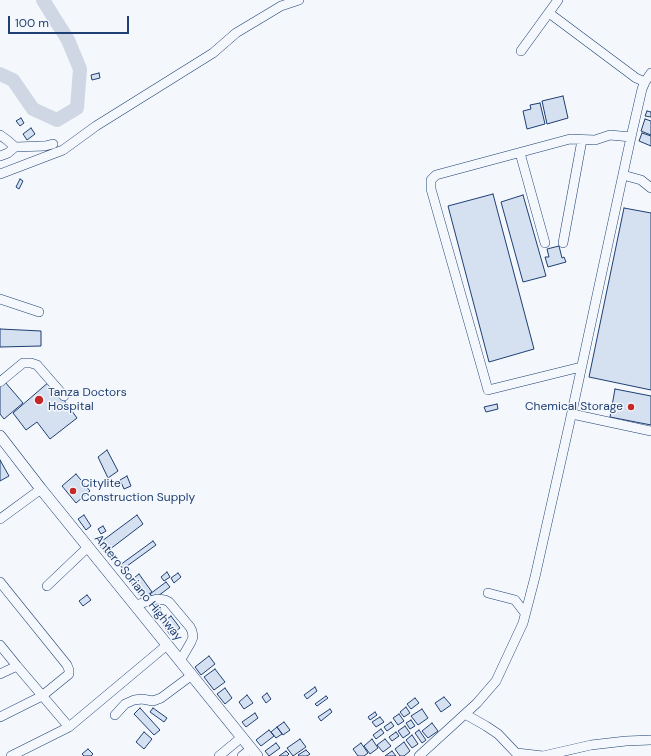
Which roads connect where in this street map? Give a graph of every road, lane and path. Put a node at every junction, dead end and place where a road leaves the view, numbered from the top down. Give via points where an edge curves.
1 (299, 0) edge
2 (558, 0) edge
3 (549, 13) junction
4 (521, 51) dead end
5 (651, 73) edge
6 (646, 88) edge
7 (0, 135) edge
8 (631, 137) junction
9 (582, 140) junction
10 (53, 144) dead end
11 (15, 147) junction
12 (520, 153) junction
13 (0, 156) edge
14 (0, 174) edge
15 (623, 175) junction
16 (651, 188) edge
17 (545, 243) dead end
18 (563, 243) dead end
19 (0, 299) edge
20 (39, 312) dead end
21 (581, 367) junction
22 (0, 382) edge
23 (64, 396) dead end
24 (572, 414) junction
25 (651, 430) edge
26 (0, 436) edge
27 (40, 489) junction
28 (0, 519) edge
29 (88, 547) junction
30 (0, 582) edge
31 (47, 586) dead end
32 (488, 592) dead end
33 (135, 605) junction
34 (526, 613) junction
35 (0, 645) edge
36 (167, 645) junction
37 (180, 661) junction
38 (17, 666) junction
39 (0, 674) edge
40 (192, 675) junction
41 (42, 696) junction
42 (465, 714) junction
43 (115, 715) dead end
44 (0, 717) edge
45 (69, 727) junction
46 (242, 737) junction
47 (651, 740) edge
48 (250, 754) edge
49 (518, 755) edge
50 (10, 756) edge
51 (219, 756) edge
52 (419, 756) edge

1 - 14 street via 281,6 236,33 213,53 96,126 63,150
2 - 3 street
3 - 4 street
3 - 6 street
5 - 6 street
6 - 8 street
7 - 11 street
8 - 9 street via 610,135 595,140
8 - 15 street
9 - 12 street via 570,139
9 - 18 street
10 - 11 street
11 - 13 street
12 - 17 street
12 - 21 street via 436,175 431,180 430,189 488,390
15 - 16 street via 641,180
15 - 21 street
19 - 20 street
21 - 24 street
22 - 23 street via 23,364 31,363 37,366
24 - 25 street
24 - 34 street
26 - 27 main road, Antero Soriano Highway
27 - 28 street
27 - 29 main road, Antero Soriano Highway
29 - 31 street
29 - 33 main road, Antero Soriano Highway
30 - 41 street via 69,670 69,674
32 - 34 street via 515,600
33 - 36 main road, Antero Soriano Highway
33 - 37 street via 161,599 169,602 178,612 190,627 193,637
34 - 42 street via 496,681
35 - 38 street
36 - 37 main road, Antero Soriano Highway
36 - 45 street
37 - 40 main road, Antero Soriano Highway
38 - 39 street
38 - 41 street
40 - 43 street via 161,698 153,701 134,700 125,704
40 - 46 main road, Antero Soriano Highway
41 - 44 street
41 - 45 street
42 - 49 street via 498,734
42 - 52 street
45 - 50 street
46 - 48 main road, Antero Soriano Highway
46 - 51 street
47 - 49 street via 591,746 543,756

